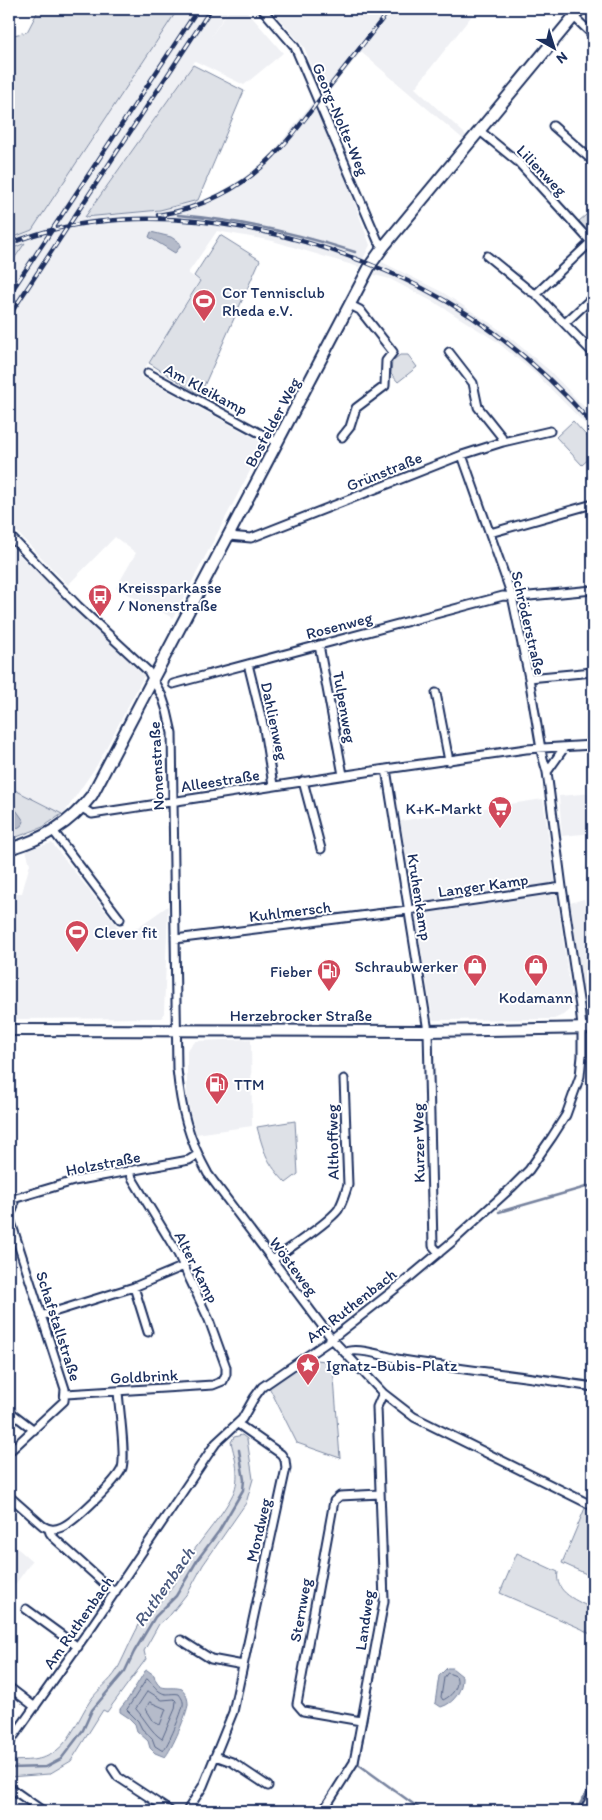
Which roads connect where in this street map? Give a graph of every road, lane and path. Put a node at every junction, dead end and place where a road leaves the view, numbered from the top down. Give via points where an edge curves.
1 (262, 9) edge
2 (576, 13) edge
3 (593, 35) edge
4 (553, 126) dead end
5 (480, 131) junction
6 (593, 161) edge
7 (592, 241) edge
8 (384, 246) junction
9 (487, 256) dead end
10 (536, 294) junction
11 (593, 297) edge
12 (350, 305) junction
13 (565, 323) junction
14 (593, 351) edge
15 (449, 352) dead end
16 (148, 373) dead end
17 (550, 431) dead end
18 (342, 437) dead end
19 (503, 442) junction
20 (278, 443) junction
21 (462, 455) junction
22 (593, 504) edge
23 (490, 533) junction
24 (9, 534) edge
25 (229, 536) junction
26 (593, 590) edge
27 (512, 596) junction
28 (320, 645) junction
29 (248, 664) junction
30 (593, 672) edge
31 (529, 678) junction
32 (153, 681) junction
33 (173, 684) dead end
34 (436, 693) dead end
35 (593, 745) edge
36 (564, 748) junction
37 (541, 749) junction
38 (449, 761) junction
39 (386, 769) junction
40 (547, 772) junction
41 (342, 775) junction
42 (303, 781) junction
43 (273, 785) junction
44 (172, 801) junction
45 (82, 808) junction
46 (54, 832) junction
47 (9, 849) edge
48 (321, 849) dead end
49 (562, 887) junction
50 (408, 910) junction
51 (120, 919) dead end
52 (174, 939) junction
53 (582, 1028) junction
54 (593, 1028) edge
55 (9, 1030) edge
56 (176, 1030) junction
57 (428, 1030) junction
58 (344, 1079) dead end
59 (197, 1155) junction
60 (130, 1170) junction
61 (11, 1196) edge
62 (9, 1215) edge
63 (439, 1253) junction
64 (273, 1260) junction
65 (184, 1266) junction
66 (134, 1287) junction
67 (41, 1316) junction
68 (148, 1332) dead end
69 (332, 1339) junction
70 (345, 1353) junction
71 (223, 1381) joint
72 (593, 1386) edge
73 (118, 1391) junction
74 (383, 1393) junction
75 (66, 1394) junction
76 (9, 1411) edge
77 (238, 1424) junction
78 (34, 1430) junction
79 (9, 1452) edge
80 (380, 1494) junction
81 (9, 1496) edge
82 (593, 1506) edge
83 (49, 1530) junction
84 (115, 1593) junction
85 (26, 1609) dead end
86 (182, 1640) dead end
87 (78, 1647) junction
88 (243, 1665) junction
89 (9, 1687) edge
90 (35, 1707) junction
91 (361, 1721) junction
92 (9, 1744) edge
93 (215, 1756) junction
94 (112, 1768) dead end
95 (268, 1786) dead end
96 (9, 1787) edge
97 (593, 1794) edge
98 (42, 1811) edge
99 (170, 1811) edge
100 (187, 1811) edge
101 (323, 1811) edge
102 (584, 1811) edge

1 - 8 street, Georg-Nolte-Weg via 295,47 378,241
2 - 3 street
2 - 5 street, Bosfelder Weg
4 - 6 street
5 - 7 street, Lilienweg via 518,162
5 - 8 street, Bosfelder Weg
7 - 10 street, Lilienweg
8 - 12 street, Bosfelder Weg
9 - 10 street
10 - 13 street
11 - 13 street
12 - 18 street via 360,310 393,352 386,361 385,386 356,408 350,427
12 - 20 street, Bosfelder Weg
13 - 14 street
15 - 19 street via 473,382 478,406
16 - 20 street, Am Kleikamp
17 - 19 street, Grünstraße
19 - 21 street, Grünstraße
20 - 25 street, Bosfelder Weg
21 - 23 street, Schröderstraße
21 - 25 street, Grünstraße via 251,538
22 - 23 street
23 - 27 street, Schröderstraße
24 - 32 street, Nonenstraße via 78,606 148,671
25 - 32 street, Bosfelder Weg
26 - 27 street, Rosenweg
27 - 28 street, Rosenweg
27 - 31 street, Schröderstraße
28 - 29 street, Rosenweg
28 - 41 street, Tulpenweg
29 - 33 street, Rosenweg
29 - 43 street, Dahlienweg
30 - 31 street
31 - 37 street, Schröderstraße
32 - 44 street, Nonenstraße via 162,696 172,733
32 - 45 street, Bosfelder Weg via 99,784
34 - 38 street
35 - 36 street, Alleestraße
36 - 37 street, Alleestraße
36 - 40 street
37 - 38 street, Alleestraße
37 - 40 street, Schröderstraße
38 - 39 street, Alleestraße
39 - 41 street, Alleestraße
39 - 50 street, Kruhenkamp
40 - 49 street, Schröderstraße
41 - 42 street, Alleestraße
42 - 43 street, Alleestraße
42 - 48 street
43 - 44 street, Alleestraße
44 - 45 street, Alleestraße via 92,814
44 - 52 street, Nonenstraße
45 - 46 street, Bosfelder Weg
46 - 47 street, Bosfelder Weg
46 - 51 street
49 - 50 street, Langer Kamp
49 - 53 street, Schröderstraße
50 - 52 street, Kuhlmersch
50 - 57 street, Kruhenkamp
52 - 56 street, Nonenstraße
53 - 54 street, Herzebrocker Straße
53 - 57 street, Herzebrocker Straße
53 - 63 street, Am Ruthenbach via 580,1076 566,1115 529,1170
55 - 56 street, Herzebrocker Straße
56 - 57 street, Herzebrocker Straße
56 - 59 street, Wösteweg via 180,1096
57 - 63 street, Kurzer Weg via 433,1246
58 - 64 street, Althoffweg via 348,1185 344,1198 329,1218
59 - 60 street, Holzstraße via 189,1160
59 - 64 street, Wösteweg
60 - 61 street, Holzstraße
60 - 65 street, Alter Kamp
61 - 62 street via 14,1205
62 - 67 street, Schafstallstraße
63 - 69 street, Am Ruthenbach
64 - 69 street, Wösteweg
65 - 66 street
65 - 71 street, Alter Kamp via 226,1367
66 - 67 street
66 - 68 street
67 - 75 street, Schafstallstraße
69 - 70 street, Wösteweg
69 - 77 street, Am Ruthenbach via 262,1387
70 - 72 street via 357,1350 398,1359
70 - 74 street, Wösteweg
71 - 73 street, Goldbrink via 213,1385
73 - 75 street, Goldbrink
73 - 83 street via 122,1468 116,1479 74,1519
74 - 80 street, Landweg via 377,1407
74 - 82 street, Wösteweg via 414,1417
75 - 78 street, Schafstallstraße via 64,1401
76 - 78 street
77 - 84 street, Am Ruthenbach via 212,1448
77 - 88 street, Mondweg via 281,1454 286,1468
78 - 79 street, Schafstallstraße
80 - 91 street, Landweg via 384,1601
80 - 91 street, Sternweg via 340,1496 334,1501 297,1704 303,1711
81 - 83 street
83 - 84 street
84 - 87 street, Am Ruthenbach
85 - 87 street
86 - 88 street via 211,1659
87 - 90 street, Am Ruthenbach
88 - 93 street, Mondweg via 233,1712
89 - 90 street
90 - 92 street, Am Ruthenbach
91 - 101 street, Landweg via 354,1762
93 - 95 street via 232,1762
93 - 100 street, Mondweg via 203,1786
94 - 99 street via 118,1777
96 - 98 street
97 - 102 street

